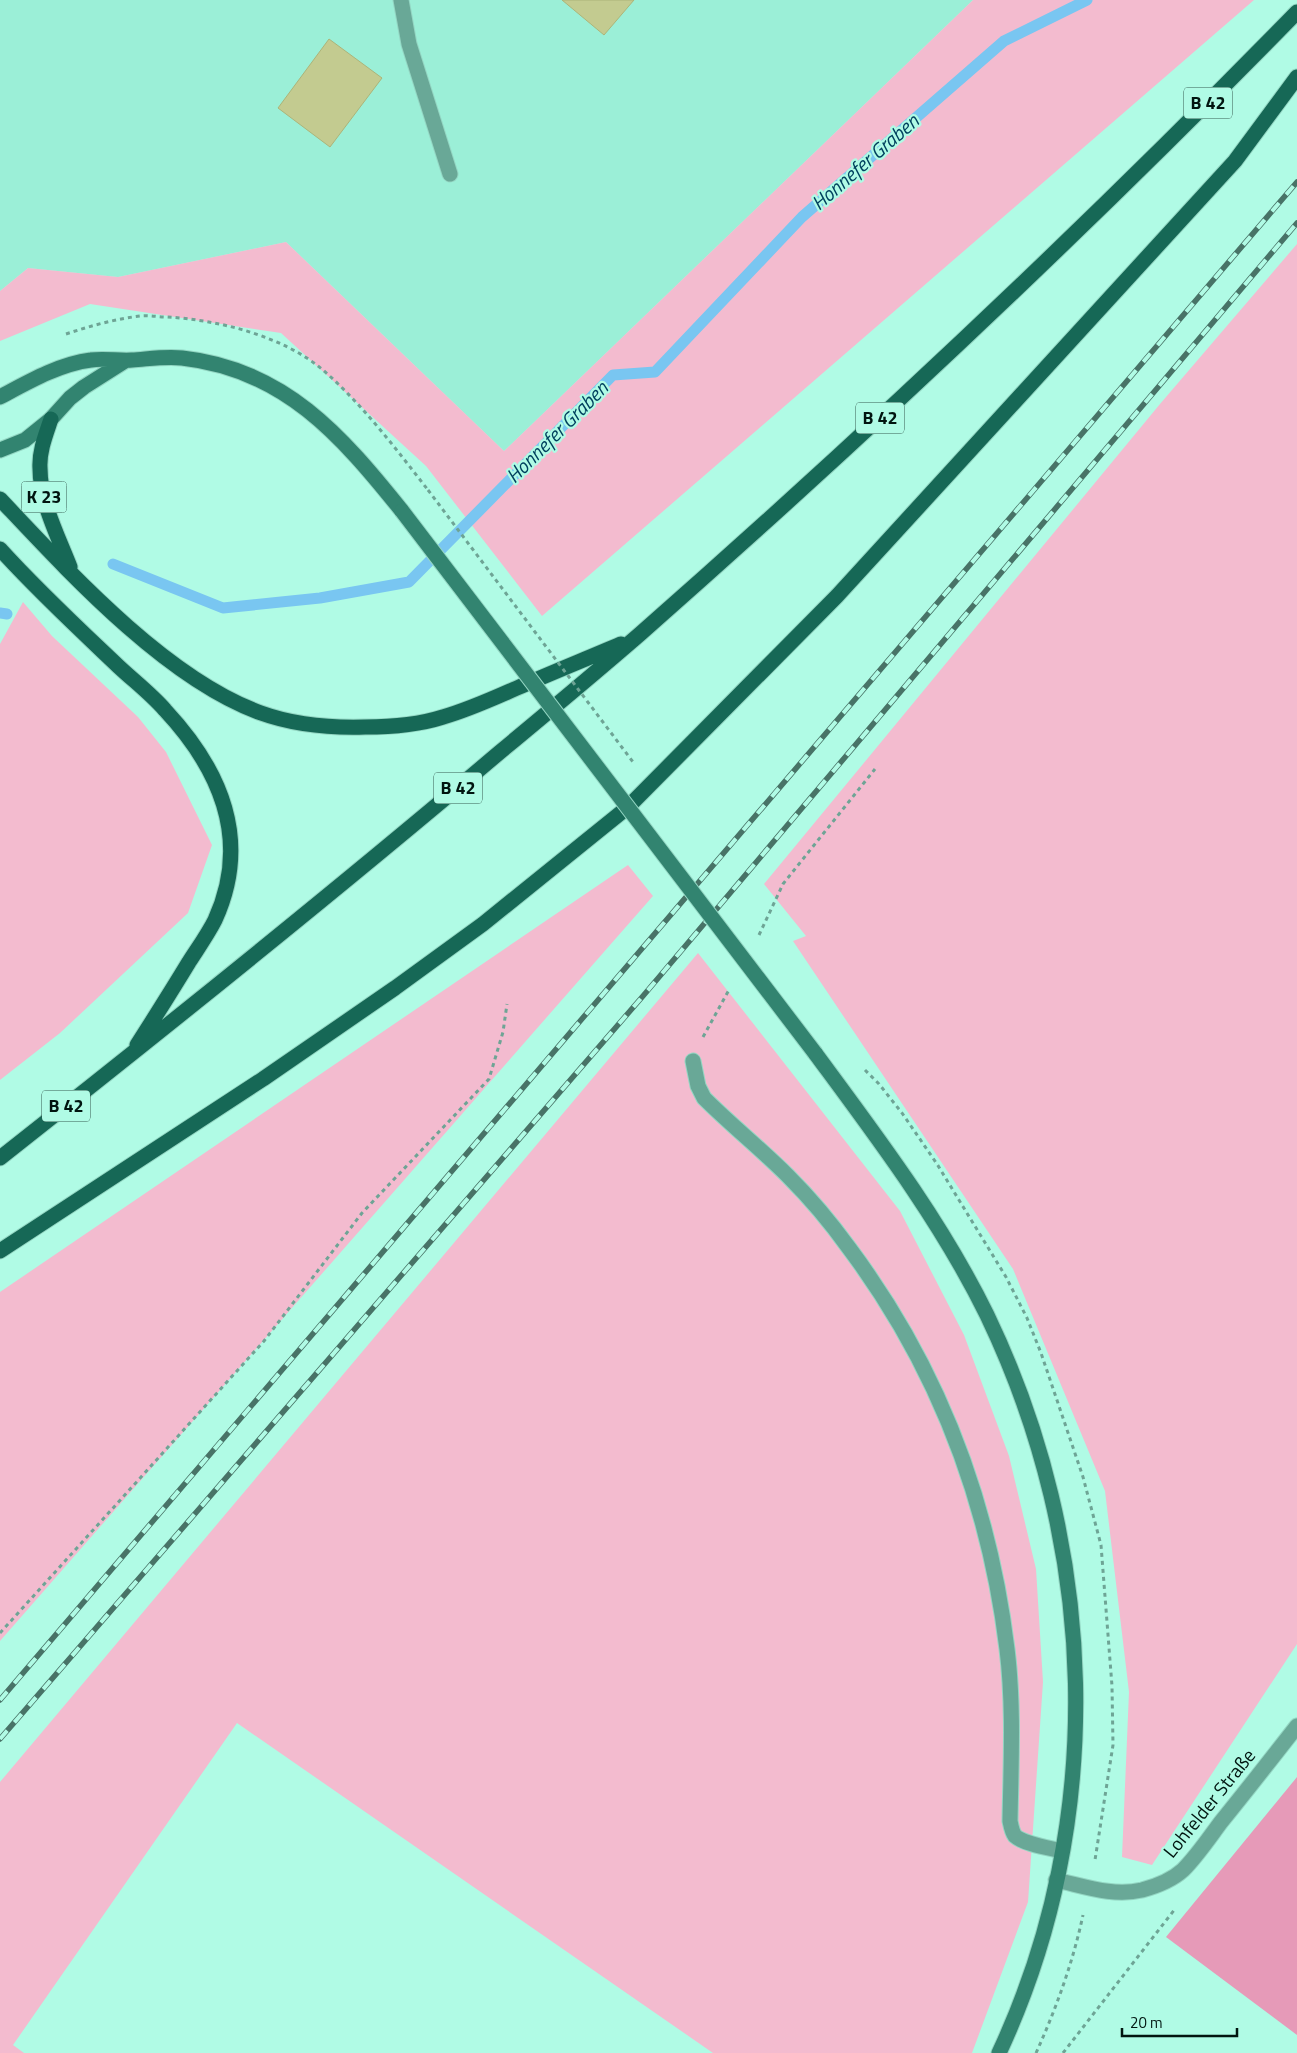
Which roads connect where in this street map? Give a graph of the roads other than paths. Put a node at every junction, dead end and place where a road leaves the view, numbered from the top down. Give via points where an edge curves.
1 (401, 0) edge
2 (1297, 12) edge
3 (1297, 77) edge
4 (450, 174) dead end
5 (127, 360) junction
6 (0, 397) edge
7 (51, 419) junction
8 (0, 450) edge
9 (0, 499) edge
10 (0, 549) edge
11 (72, 573) junction
12 (636, 638) junction
13 (628, 807) junction
14 (132, 1055) junction
15 (693, 1061) road end
16 (0, 1158) edge
17 (0, 1250) edge
18 (1297, 1726) edge
19 (1062, 1851) junction
20 (1056, 1880) junction
21 (999, 2053) edge

1 - 4 street via 409,44
2 - 12 main road, B 42 via 1118,193 794,497
3 - 13 main road via 1235,161 837,596
5 - 6 street, K 23 via 91,360 68,366
5 - 7 street, K 23 via 84,387
5 - 13 street, K 23, bridge via 180,358 206,362 263,380 311,412 373,474
7 - 8 street, K 23 via 25,440
7 - 11 main road, K 23 via 41,454 42,486
9 - 11 main road
10 - 14 main road via 165,710 213,775 224,803 231,836 230,866 224,894 214,920
11 - 12 main road via 159,652 228,698 260,713 334,728 413,724 442,718
12 - 14 main road, B 42 via 378,856
13 - 17 main road via 483,924 394,988 263,1079
13 - 19 street, K 23, bridge via 900,1169 972,1286 1012,1370 1054,1500 1072,1618 1076,1729
14 - 16 main road, B 42
15 - 19 street via 704,1098 789,1177 849,1248 913,1346 960,1449 991,1555 1008,1650 1012,1830 1022,1841
18 - 20 street, Lohfelder Straße via 1184,1869 1172,1878 1156,1886 1106,1892
19 - 20 street
20 - 21 street via 1034,1964

